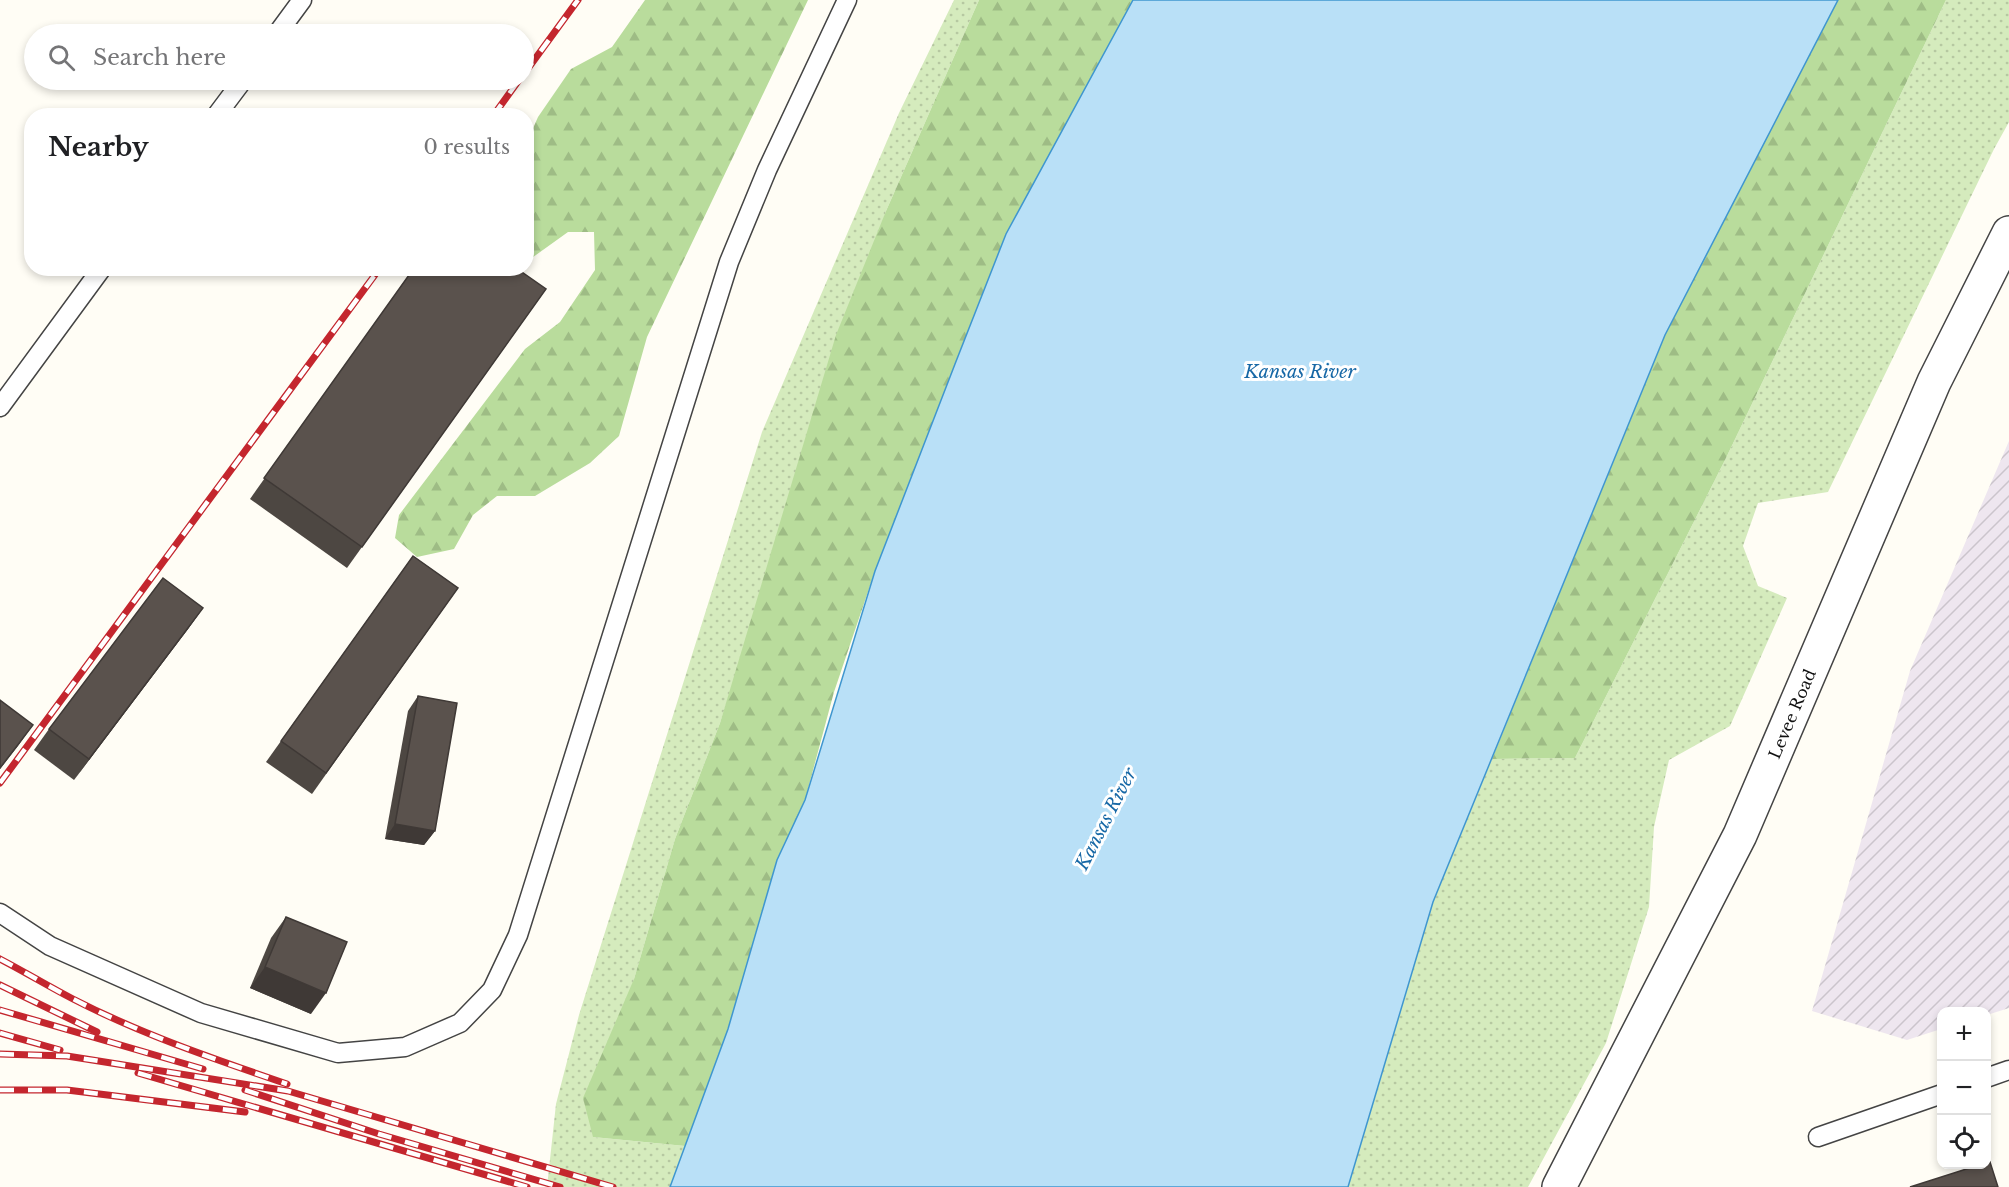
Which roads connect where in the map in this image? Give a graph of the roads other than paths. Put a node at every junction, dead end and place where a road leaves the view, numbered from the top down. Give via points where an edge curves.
1 (302, 0) edge
2 (847, 0) edge
3 (284, 24) edge
4 (236, 90) edge
5 (222, 108) edge
6 (2009, 233) edge
7 (96, 276) edge
8 (0, 407) edge
9 (0, 913) edge
10 (2009, 1070) edge
11 (1991, 1076) edge
12 (1937, 1095) edge
13 (1818, 1137) dead end
14 (1559, 1187) edge

1 - 3 lane
2 - 9 lane via 767,170 729,262 518,935 492,990 460,1023 405,1047 338,1053 201,1013 50,946
4 - 5 lane
6 - 14 street, Levee Road via 1935,382 1740,835
7 - 8 lane
10 - 11 lane
12 - 13 lane

